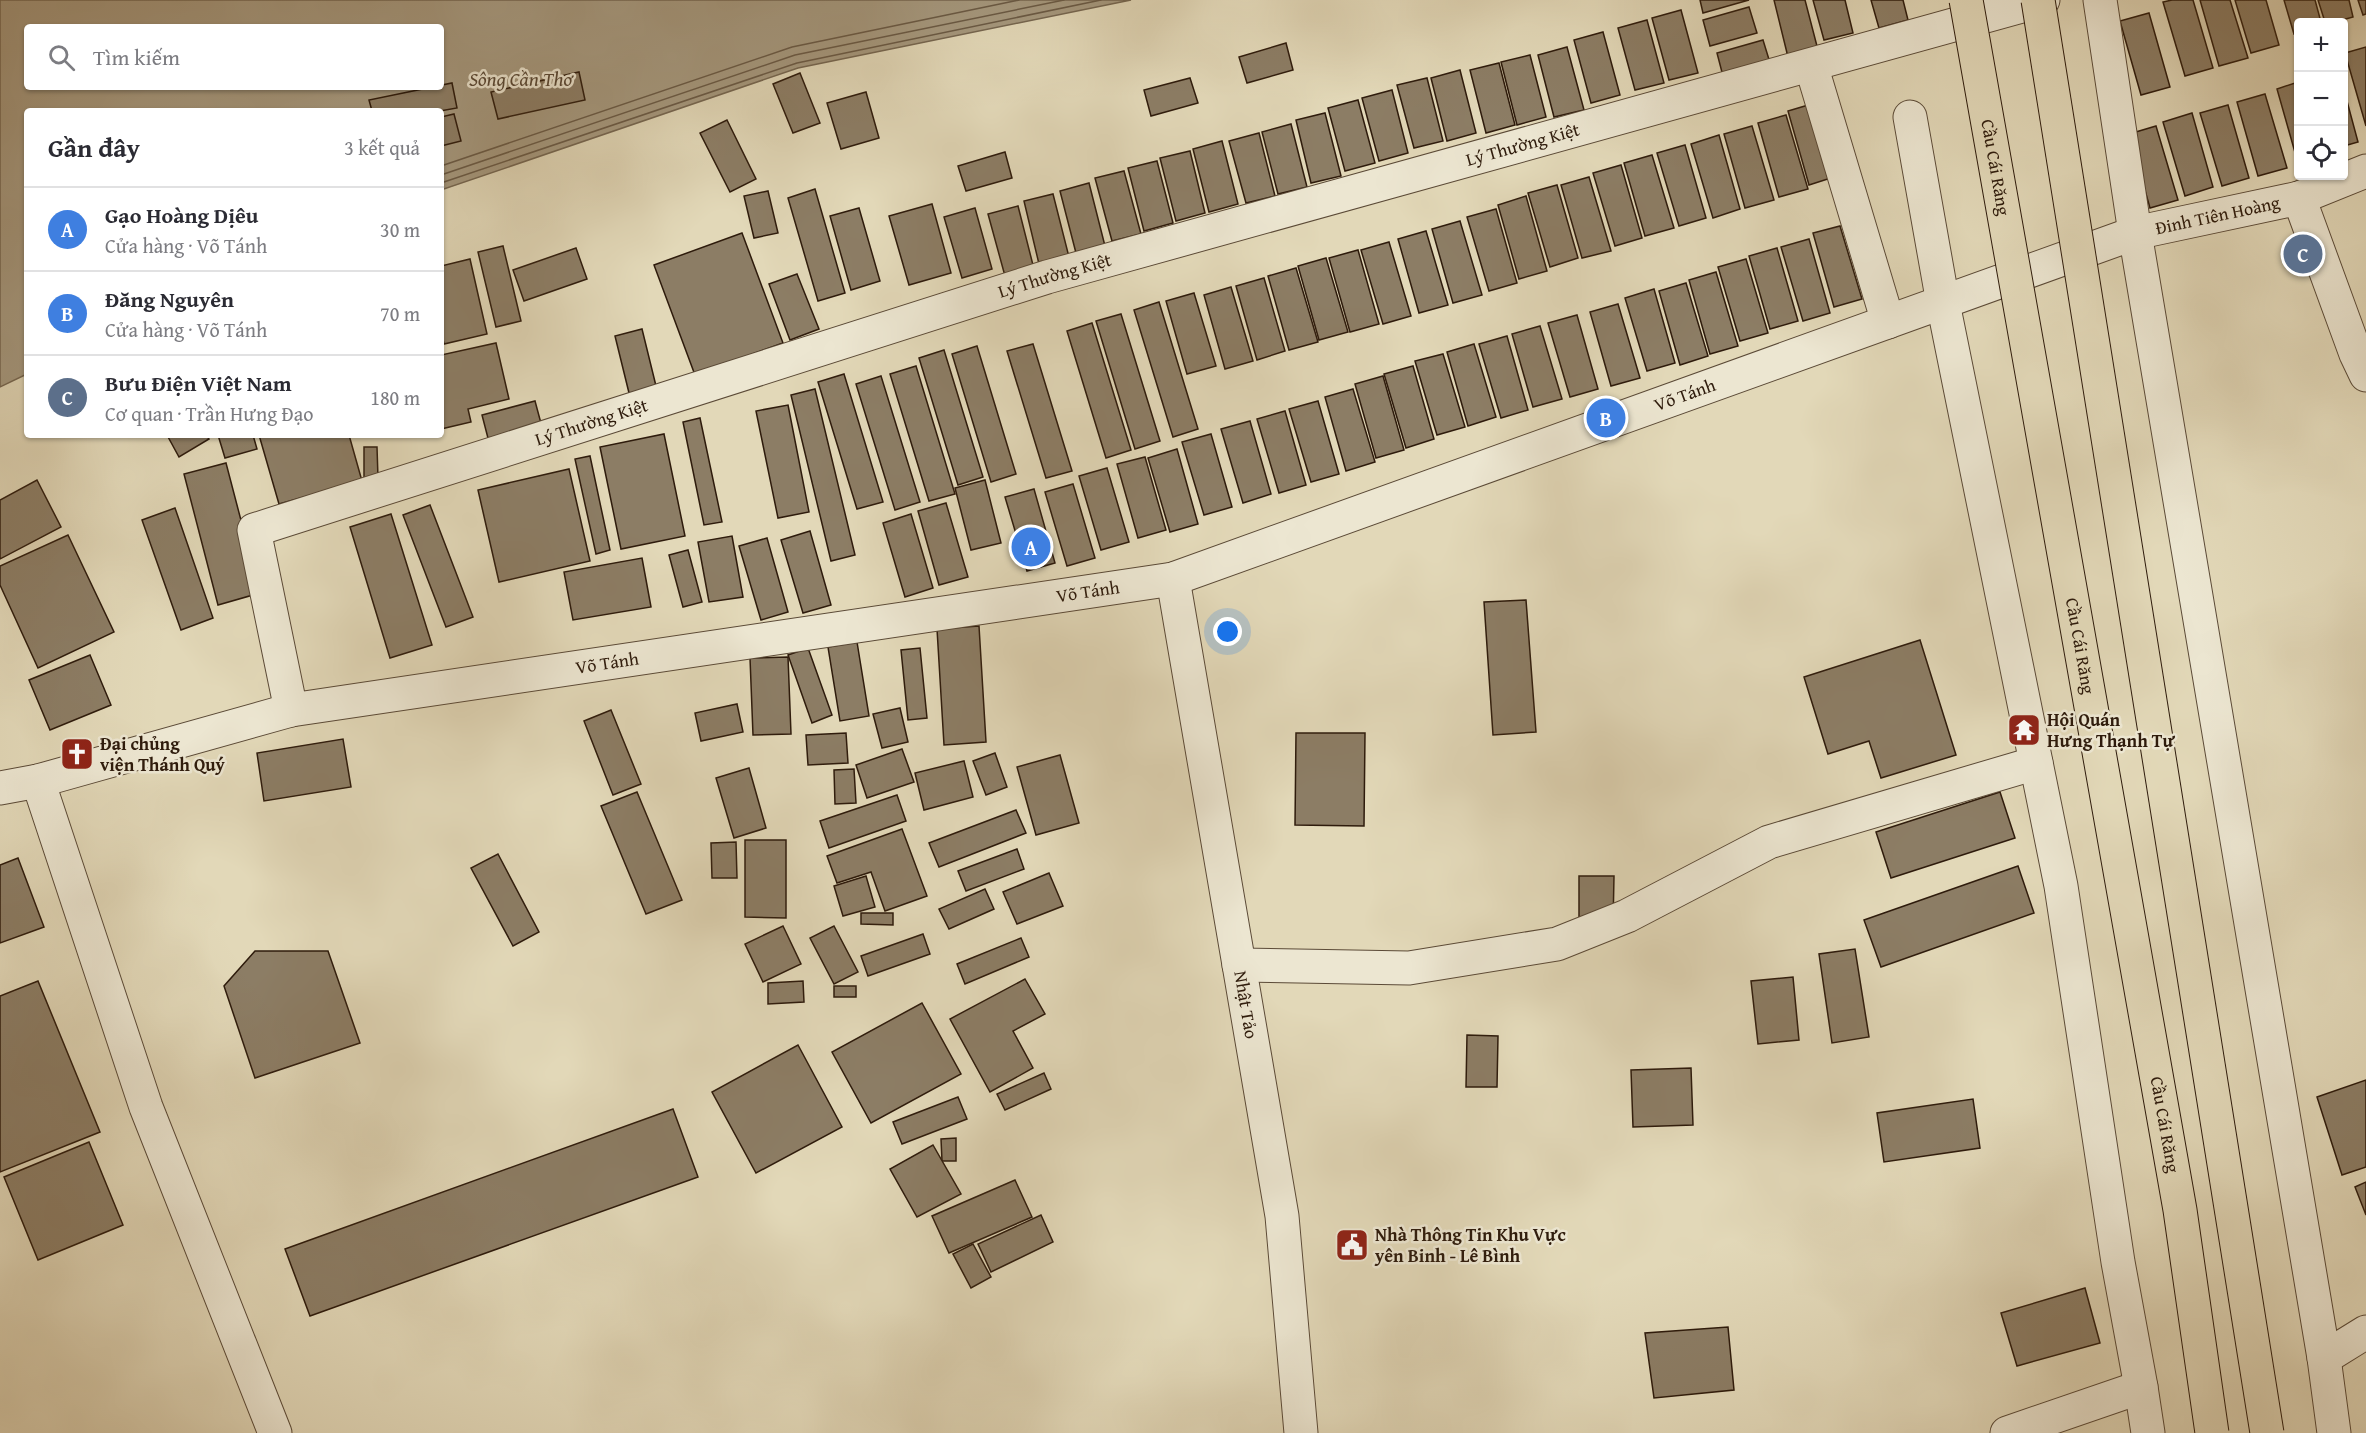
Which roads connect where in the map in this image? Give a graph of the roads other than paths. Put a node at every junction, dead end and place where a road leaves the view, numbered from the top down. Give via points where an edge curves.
1 (1966, 0) edge
2 (2040, 0) edge
3 (2100, 0) edge
4 (1811, 65) junction
5 (1910, 117) dead end
6 (2366, 171) edge
7 (2299, 198) junction
8 (2135, 233) junction
9 (1943, 303) junction
10 (1888, 322) junction
11 (2363, 360) edge
12 (1173, 579) junction
13 (291, 710) junction
14 (2036, 763) junction
15 (38, 780) junction
16 (0, 788) edge
17 (1239, 965) junction
18 (2366, 1332) edge
19 (2324, 1358) junction
20 (2142, 1387) junction
21 (275, 1433) edge
22 (1301, 1433) edge
23 (2007, 1433) edge
24 (2148, 1433) edge
25 (2212, 1433) edge
26 (2267, 1433) edge
27 (2334, 1433) edge

1 - 25 highway, Cầu Cái Răng, bridge via 2178,1199
2 - 4 street, Lý Thường Kiệt
2 - 26 highway, bridge
3 - 8 street
4 - 10 street
4 - 13 street, Lý Thường Kiệt via 1047,277 254,530
5 - 9 street
6 - 7 street, Đinh Tiên Hoàng
7 - 8 street, Đinh Tiên Hoàng
7 - 11 street
8 - 9 street, Võ Tánh
8 - 19 street
9 - 10 street, Võ Tánh
9 - 14 street
10 - 12 street, Võ Tánh
12 - 13 street, Võ Tánh
12 - 17 street, Nhật Tảo
13 - 15 street, Võ Tánh
14 - 17 street via 1769,842 1627,916 1557,944 1409,968
14 - 20 street via 2061,886 2118,1262
15 - 16 street, Võ Tánh
15 - 21 street via 146,1107
17 - 22 street, Nhật Tảo via 1282,1216
18 - 19 street
19 - 27 street
20 - 23 street
20 - 24 street

